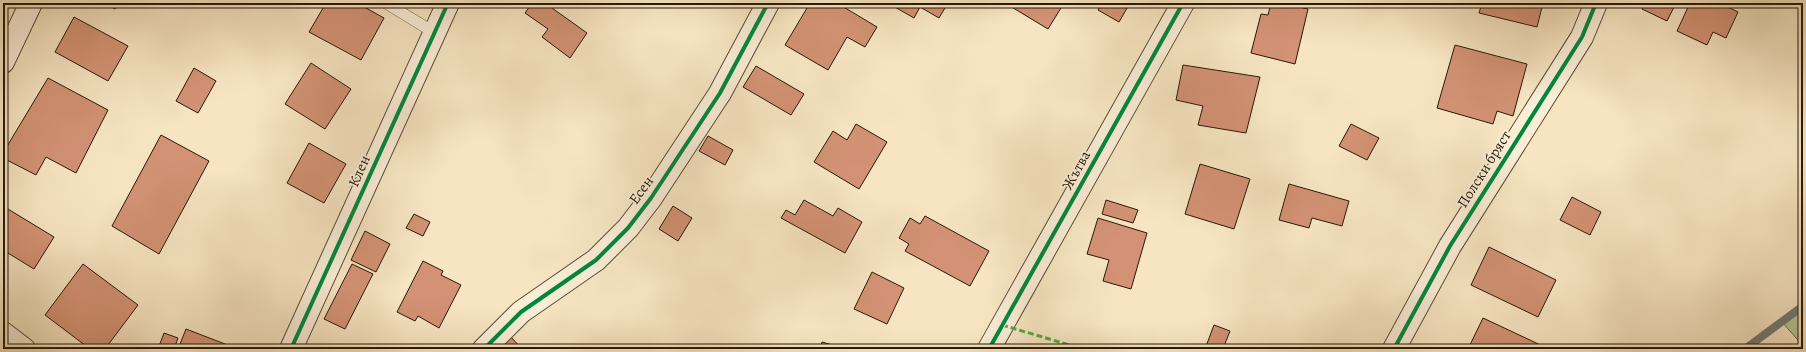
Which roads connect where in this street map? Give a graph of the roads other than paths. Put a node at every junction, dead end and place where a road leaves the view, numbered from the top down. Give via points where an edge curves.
1 (31, 3) edge
2 (386, 3) edge
3 (448, 3) edge
4 (768, 3) edge
5 (1184, 3) edge
6 (1596, 3) edge
7 (435, 33) junction
8 (3, 62) edge
9 (3, 333) edge
10 (24, 349) edge
11 (291, 349) edge
12 (484, 349) edge
13 (988, 349) edge
14 (1394, 349) edge

1 - 8 street
2 - 7 lane
3 - 7 street, Клен
4 - 12 street, Есен via 720,93 651,198 628,228 596,260 522,312
5 - 13 street, Жътва
6 - 14 street, Полски бряст via 1582,36 1450,246
7 - 11 street, Клен
9 - 10 street

